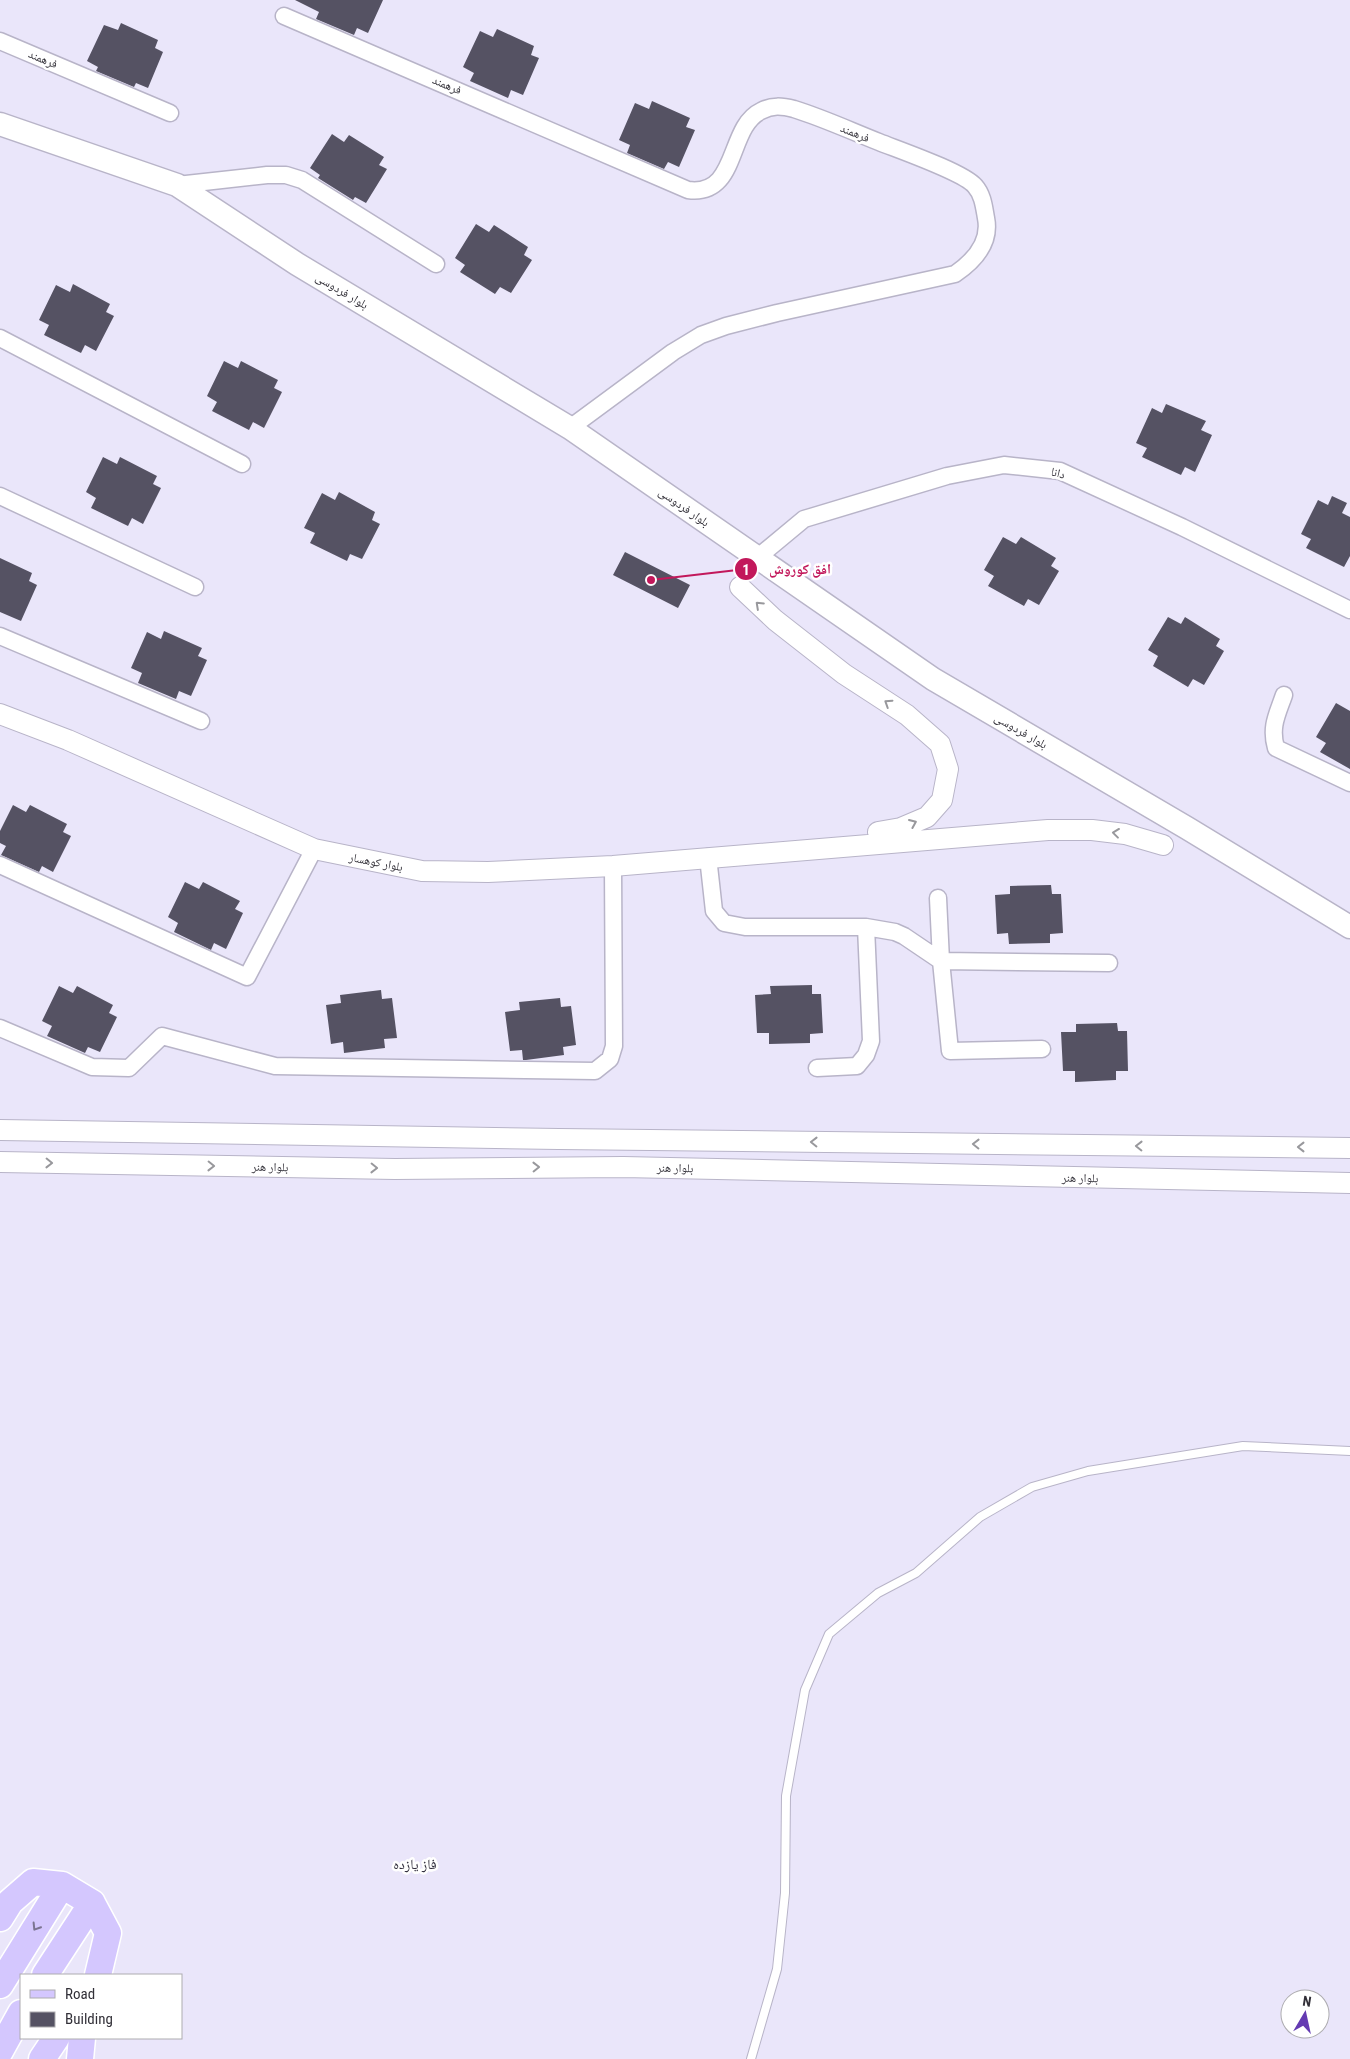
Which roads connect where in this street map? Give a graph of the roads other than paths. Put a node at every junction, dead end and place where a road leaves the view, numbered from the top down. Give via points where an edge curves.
1 (284, 16) dead end
2 (0, 41) edge
3 (170, 113) dead end
4 (0, 124) edge
5 (177, 185) junction
6 (436, 264) dead end
7 (0, 338) edge
8 (570, 428) junction
9 (242, 464) dead end
10 (0, 496) edge
11 (757, 558) junction
12 (195, 587) dead end
13 (740, 587) dead end
14 (1350, 610) edge
15 (0, 636) edge
16 (1284, 696) dead end
17 (0, 714) edge
18 (201, 721) dead end
19 (1350, 783) edge
20 (1163, 845) dead end
21 (314, 850) junction
22 (780, 851) junction
23 (708, 857) junction
24 (0, 865) edge
25 (613, 866) junction
26 (938, 898) dead end
27 (866, 926) junction
28 (1350, 927) edge
29 (941, 961) junction
30 (1109, 963) dead end
31 (0, 1028) edge
32 (1042, 1049) dead end
33 (817, 1068) dead end
34 (0, 1130) edge
35 (1350, 1148) edge
36 (0, 1162) edge
37 (1350, 1183) edge
38 (1350, 1451) edge
39 (62, 1885) junction
40 (92, 1903) junction
41 (0, 1918) edge
42 (98, 1971) edge
43 (46, 1974) edge
44 (0, 1985) edge
45 (20, 2015) edge
46 (55, 2039) edge
47 (82, 2039) edge
48 (0, 2051) edge
49 (42, 2059) edge
50 (80, 2059) edge
51 (751, 2059) edge

1 - 8 street, فرهمند via 688,190 699,192 712,188 727,168 745,126 758,112 772,106 793,109 842,128 952,172 975,185 983,201 987,223 984,245 971,264 955,274 777,313 701,335
2 - 3 street, فرهمند
4 - 5 main road, بلوار فردوسی
5 - 6 street via 286,175 302,180
5 - 8 main road, بلوار فردوسی via 297,264
7 - 9 street
8 - 11 main road, بلوار فردوسی
10 - 12 street
11 - 14 street, دانا via 804,519 947,476 1004,465 1060,471
11 - 28 main road, بلوار فردوسی via 933,679
22 -> 13 street via 901,828 928,817 942,800 948,769 940,744 907,715 844,674
15 - 18 street
16 - 19 street via 1273,736 1276,748
17 - 21 street, بلوار کوهسار via 68,740
20 -> 22 street via 1125,834 1048,830
21 - 24 street via 247,976
21 - 25 street, بلوار کوهسار via 422,870 488,872
22 - 23 street, بلوار کوهسار
23 - 25 street, بلوار کوهسار
23 - 27 street via 714,911 724,923 745,927
25 - 31 street via 614,1046 610,1059 595,1071 276,1066 162,1036 128,1068 92,1067
26 - 29 street
27 - 29 street via 904,936
27 - 33 street via 871,1041 857,1066
29 - 30 street
29 - 32 street via 950,1051
35 -> 34 street
36 -> 37 street, بلوار هنر via 394,1169 623,1167
38 - 51 lane via 1243,1446 1088,1471 1032,1487 980,1518 916,1573 878,1592 829,1634 805,1690 786,1796 785,1893 778,1969
39 - 40 main road
39 - 41 main road via 33,1882 10,1902
39 -> 44 main road
40 - 42 main road via 108,1933
40 - 43 main road
45 - 48 main road
46 - 49 main road
47 - 50 main road

